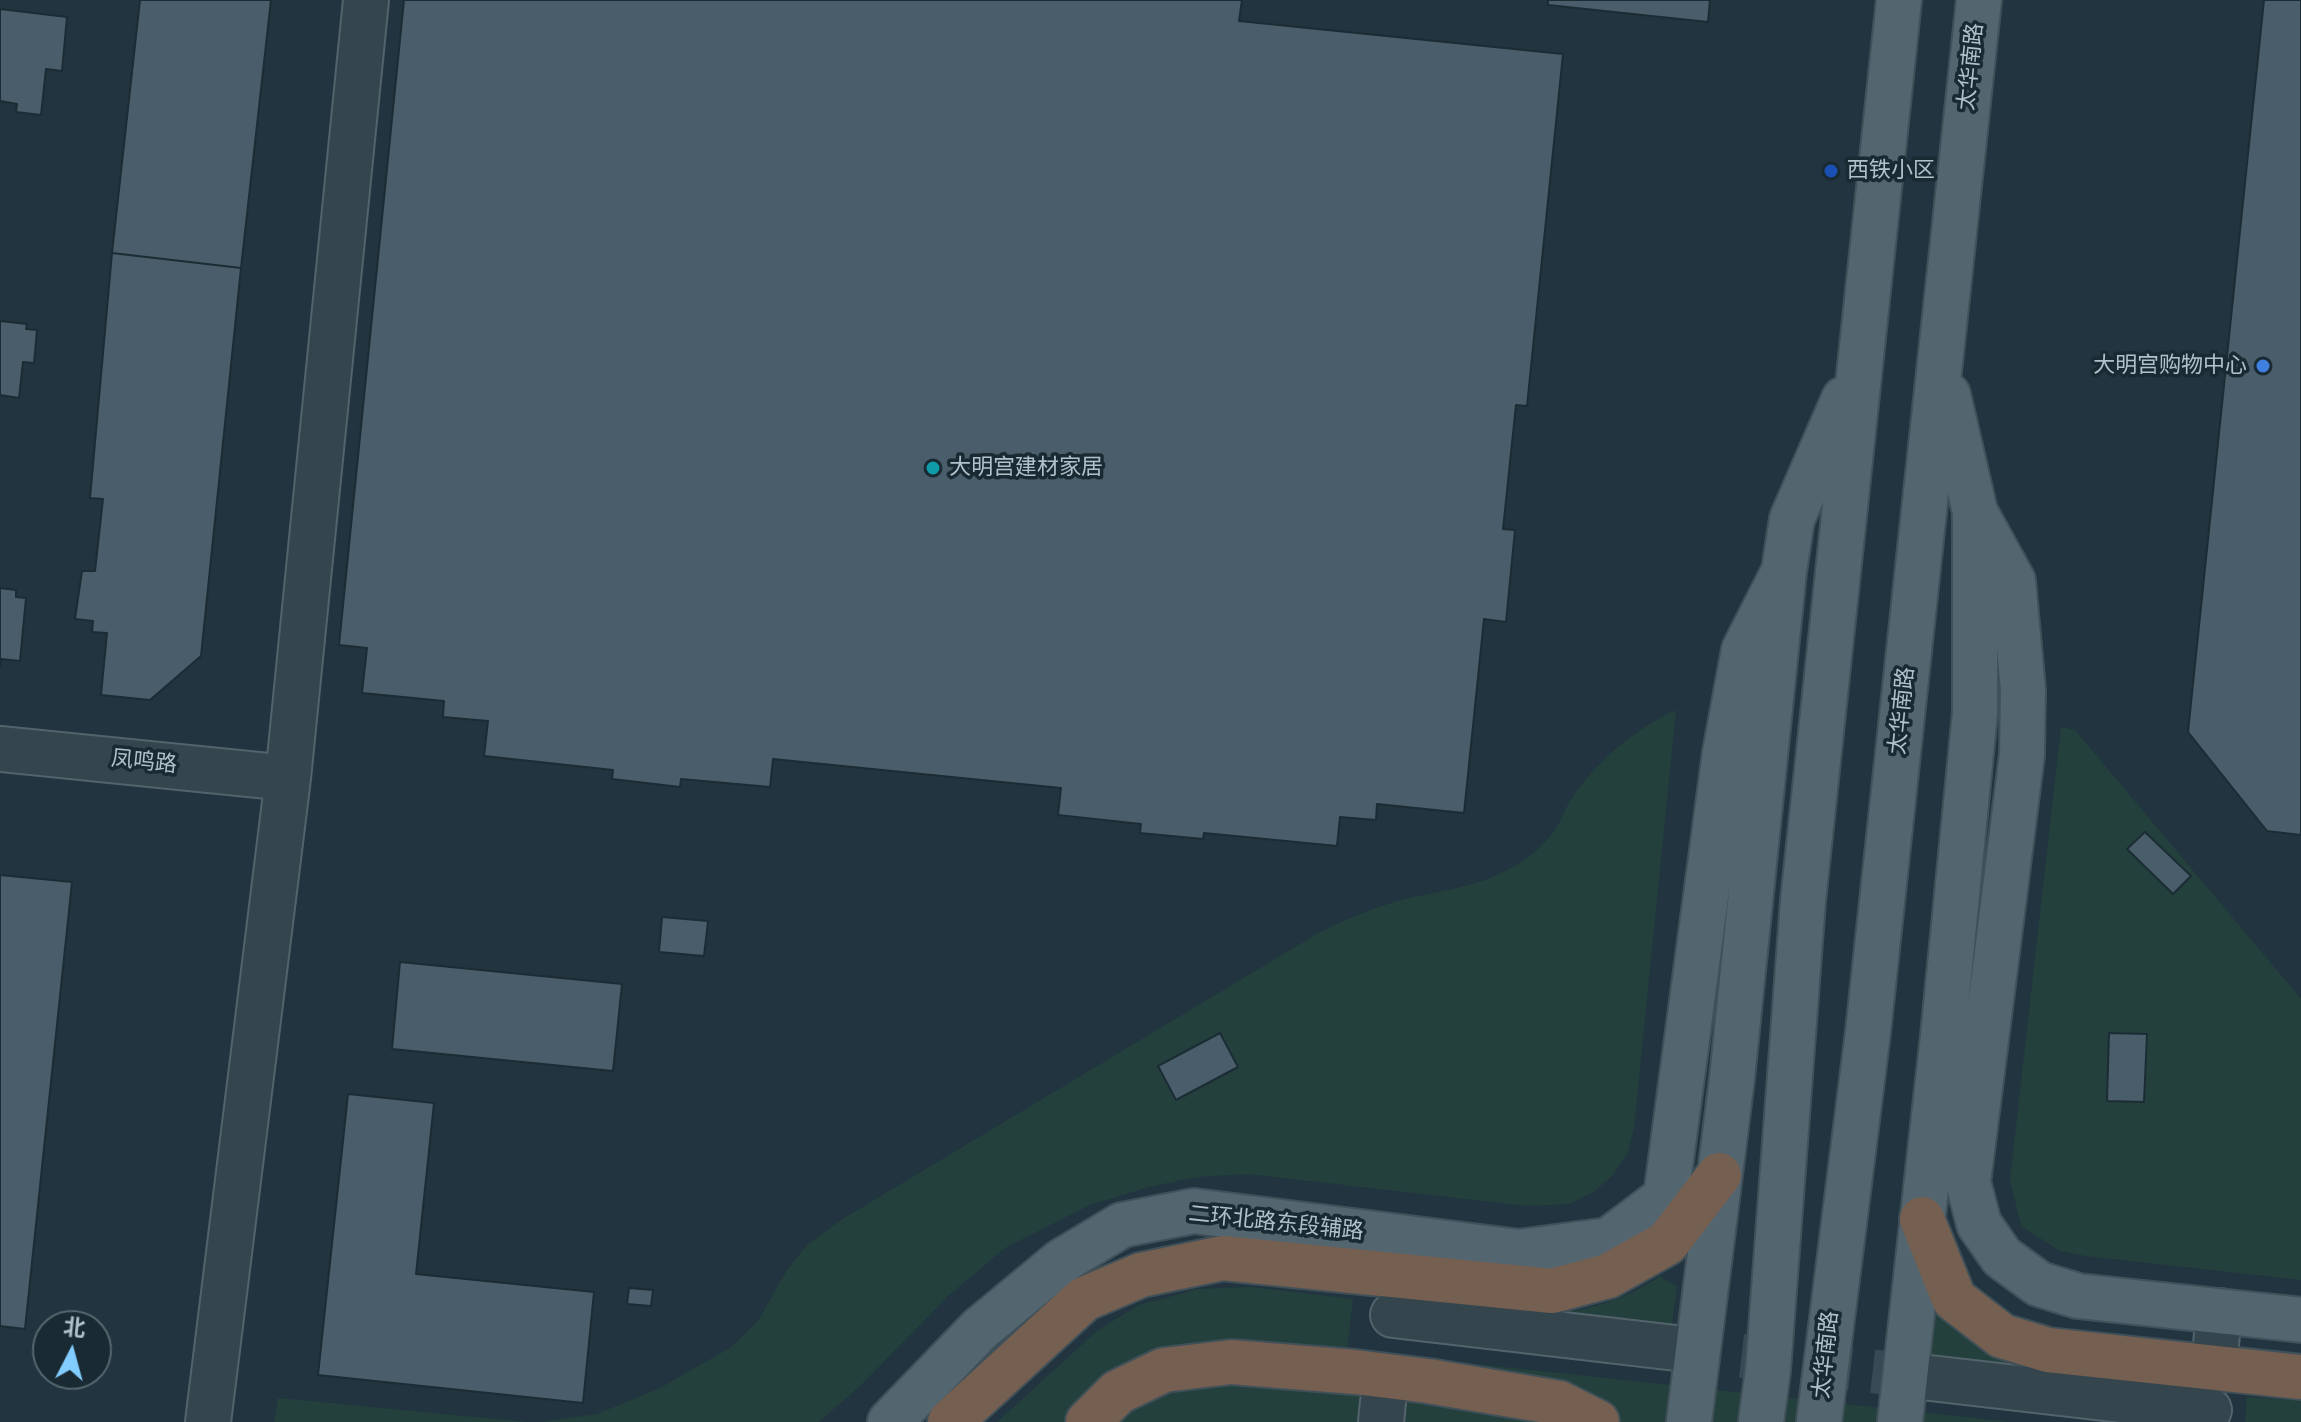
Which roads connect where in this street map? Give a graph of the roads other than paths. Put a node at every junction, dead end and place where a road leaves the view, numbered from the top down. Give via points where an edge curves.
1 (366, 0) edge
2 (1899, 0) edge
3 (1979, 0) edge
4 (1862, 357) junction
5 (1941, 362) junction
6 (1975, 512) junction
7 (1784, 571) junction
8 (0, 749) edge
9 (288, 778) junction
10 (1719, 1175) junction
11 (1922, 1219) junction
12 (2301, 1320) edge
13 (1392, 1322) dead end
14 (1676, 1348) tunnel mouth
15 (2301, 1377) edge
16 (1930, 1378) tunnel mouth
17 (2209, 1408) edge
18 (208, 1422) edge
19 (890, 1422) edge
20 (950, 1422) edge
21 (1088, 1422) edge
22 (1597, 1422) edge
23 (1689, 1422) edge
24 (1761, 1422) edge
25 (1819, 1422) edge
26 (1900, 1422) edge

1 - 9 street
2 - 4 main road
3 - 5 main road, 太华南路
4 - 7 main road via 1792,519
4 - 24 main road via 1803,901
5 - 6 main road
5 - 25 main road, 太华南路 via 1868,1032
6 - 11 main road via 1975,713
6 - 12 main road via 2013,581 2023,690 2022,754 1968,1182 1979,1224 2002,1257 2039,1284 2078,1296 2217,1328
7 - 10 main road
7 - 19 main road, 二环北路东段辅路 via 1741,664 1666,1197 1609,1240 1519,1252 1401,1244 1194,1211 1122,1225 1062,1261 980,1329
8 - 9 street, 凤鸣路
9 - 18 street
10 - 20 highway via 1667,1243 1608,1276 1552,1291 1223,1258 1141,1275 1084,1299
10 - 23 main road
11 - 15 highway via 1954,1299 2002,1336 2048,1350
11 - 26 main road
13 - 14 street
16 - 17 street
21 - 22 highway via 1118,1392 1164,1370 1231,1362 1428,1381 1559,1403

